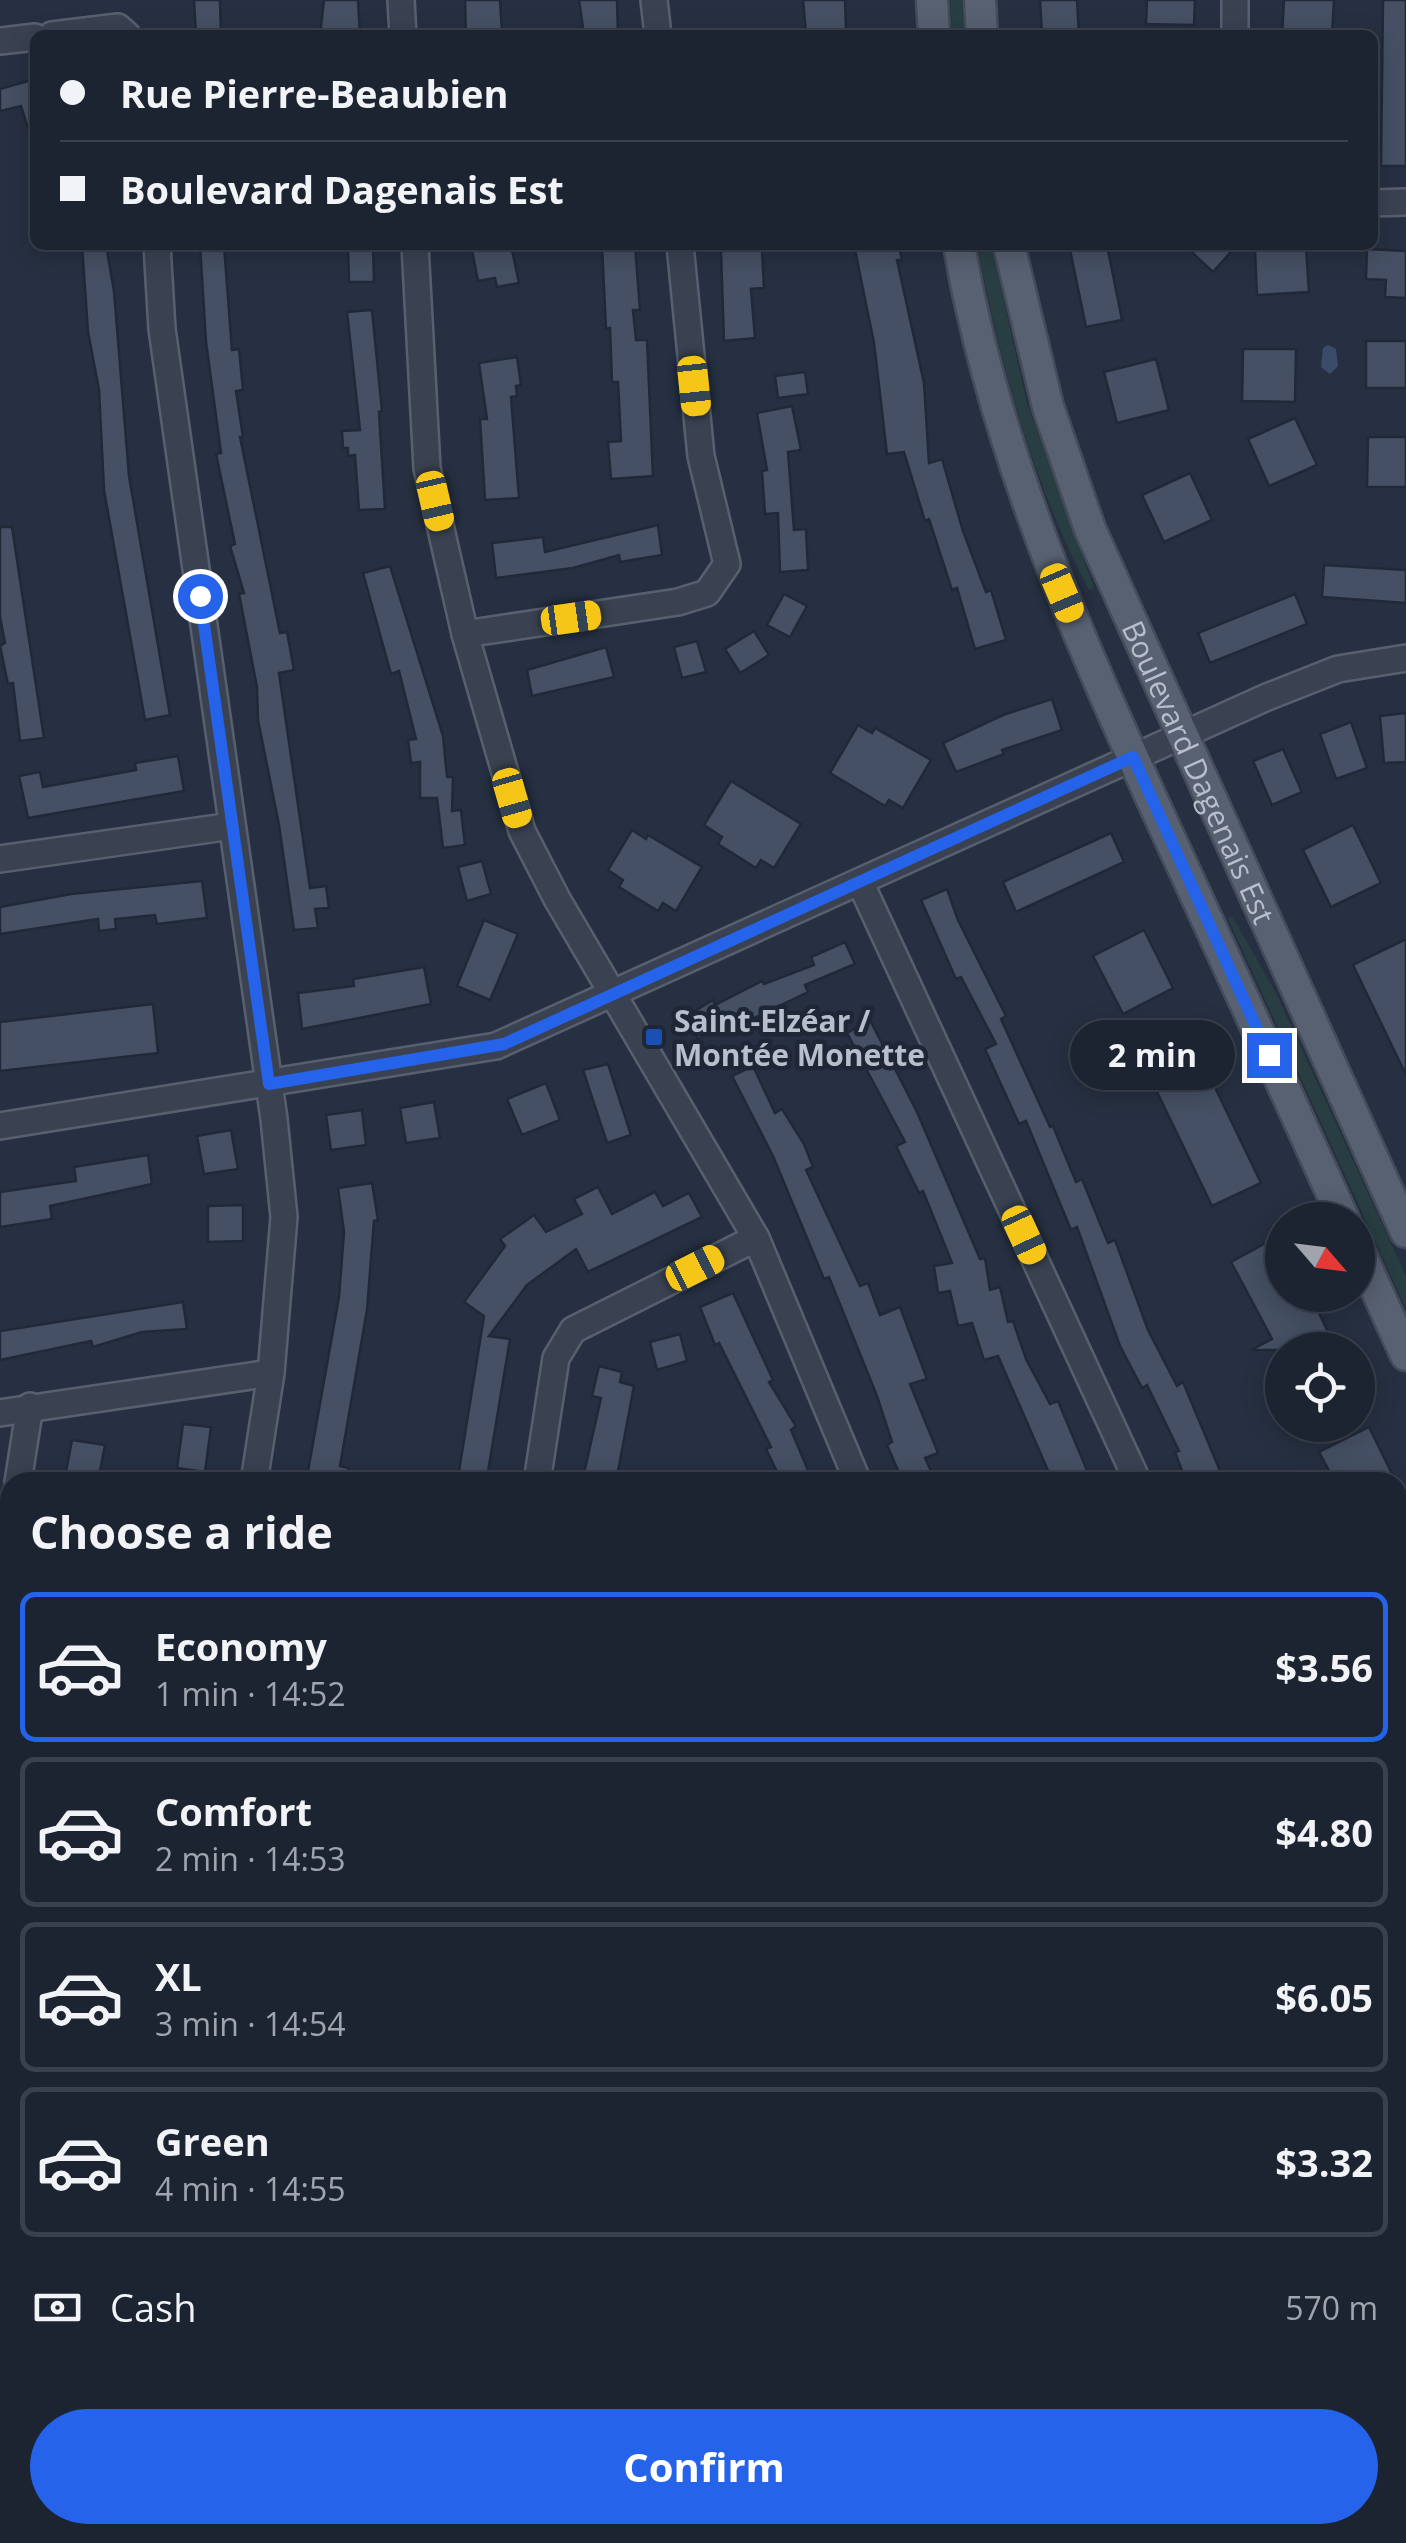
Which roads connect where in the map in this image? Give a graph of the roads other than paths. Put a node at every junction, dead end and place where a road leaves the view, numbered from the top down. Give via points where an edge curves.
1 (402, 0) edge
2 (654, 0) edge
3 (932, 0) edge
4 (980, 0) edge
5 (1235, 0) edge
6 (93, 30) edge
7 (121, 30) edge
8 (404, 30) edge
9 (657, 30) edge
10 (934, 30) edge
11 (982, 30) edge
12 (1235, 30) edge
13 (30, 38) edge
14 (0, 41) edge
15 (1406, 202) edge
16 (1378, 204) edge
17 (157, 250) edge
18 (415, 250) edge
19 (681, 250) edge
20 (960, 250) edge
21 (1009, 250) edge
22 (465, 634) junction
23 (1406, 658) edge
24 (1180, 736) junction
25 (1133, 757) junction
26 (232, 826) junction
27 (0, 859) edge
28 (860, 882) junction
29 (614, 994) junction
30 (269, 1084) junction
31 (0, 1126) edge
32 (1336, 1202) edge
33 (1406, 1232) edge
34 (756, 1238) junction
35 (1375, 1286) edge
36 (1406, 1354) edge
37 (271, 1373) junction
38 (30, 1406) junction
39 (0, 1413) edge
40 (20, 1472) edge
41 (256, 1472) edge
42 (538, 1472) edge
43 (854, 1472) edge
44 (1133, 1472) edge

1 - 8 street
2 - 9 street
3 - 10 main road
4 - 11 main road
5 - 12 street
6 - 7 street
13 - 14 street
15 - 16 street
17 - 26 street via 162,329
18 - 22 street via 427,468
19 - 22 street via 702,456 727,564 707,593 678,602
20 - 25 main road, Boulevard Dagenais Est via 1025,500
21 - 24 main road, Boulevard Dagenais Est via 1073,484
22 - 29 street via 522,831
23 - 24 street via 1338,670
24 - 25 street
24 - 33 main road, Boulevard Dagenais Est
25 - 28 street
25 - 32 main road, Boulevard Dagenais Est
26 - 27 street
26 - 30 street
28 - 29 street
28 - 44 street
29 - 30 street via 486,1049
29 - 34 street
30 - 31 street
30 - 37 street via 284,1218
34 - 42 street via 573,1330 556,1358
34 - 43 street
35 - 36 main road
37 - 38 street
37 - 41 street
38 - 39 street
38 - 40 street

